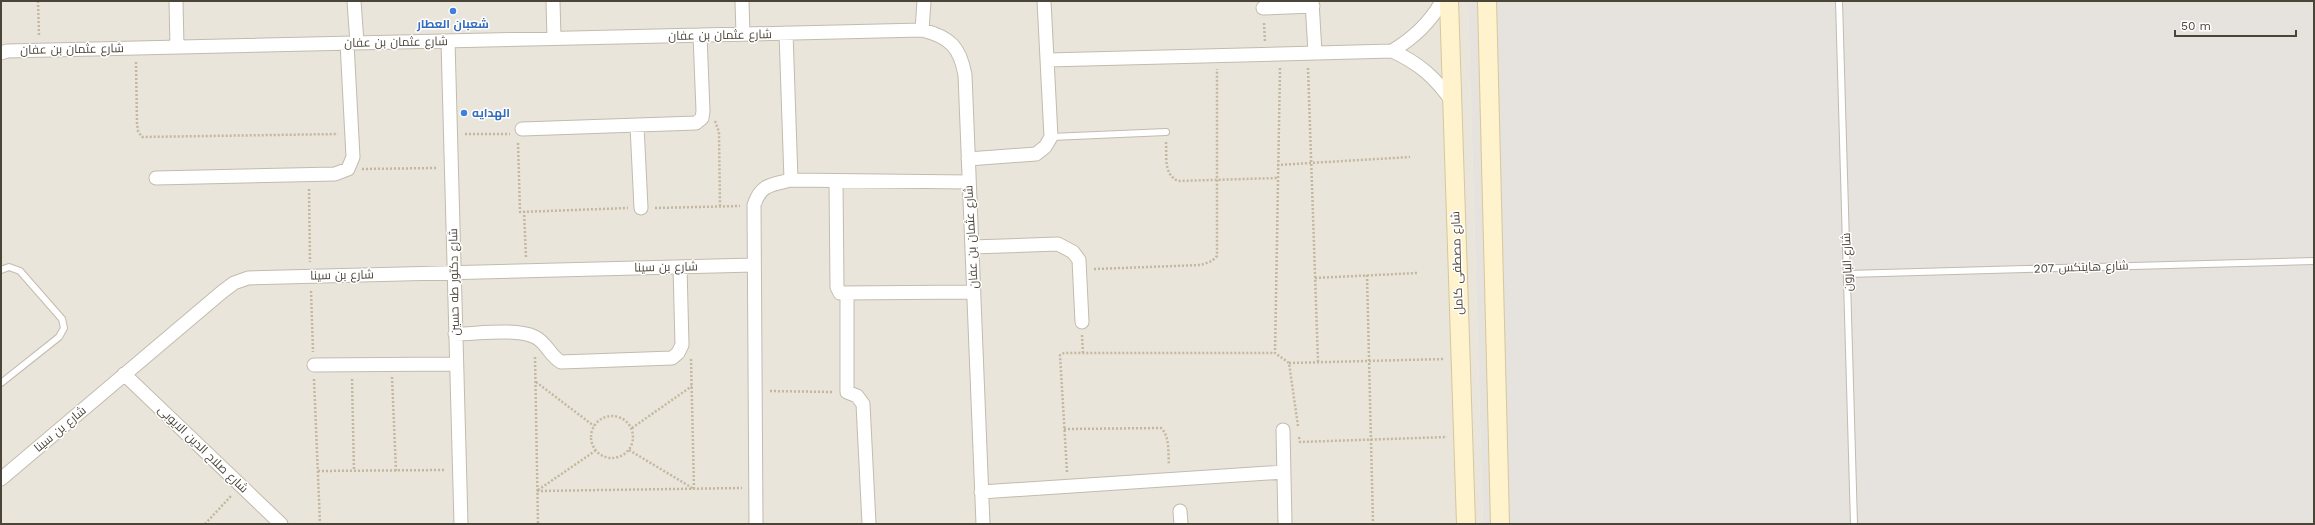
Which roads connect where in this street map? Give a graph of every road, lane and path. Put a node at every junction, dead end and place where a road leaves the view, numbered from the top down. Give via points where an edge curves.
1 (38, 1) edge
2 (176, 1) edge
3 (354, 1) edge
4 (553, 1) edge
5 (742, 1) edge
6 (924, 1) edge
7 (1044, 1) edge
8 (1442, 1) edge
9 (1449, 1) edge
10 (1486, 1) edge
11 (1839, 1) edge
12 (1312, 3) edge
13 (1263, 8) joint
14 (922, 30) junction
15 (786, 33) junction
16 (743, 34) junction
17 (700, 35) junction
18 (554, 38) junction
19 (448, 41) junction
20 (352, 43) junction
21 (177, 47) junction
22 (135, 48) junction
23 (39, 50) junction
24 (1392, 51) junction
25 (1, 53) edge
26 (1311, 53) junction
27 (1266, 54) junction
28 (1280, 54) junction
29 (1217, 55) junction
30 (1046, 60) junction
31 (1453, 103) junction
32 (704, 111) junction
33 (637, 126) junction
34 (520, 131) joint
35 (1166, 132) joint
36 (352, 134) junction
37 (450, 134) junction
38 (1050, 137) junction
39 (518, 141) dead end
40 (1410, 157) dead end
41 (968, 158) junction
42 (1311, 163) junction
43 (1277, 165) junction
44 (451, 168) junction
45 (348, 169) junction
46 (156, 178) dead end
47 (1277, 178) junction
48 (791, 180) junction
49 (1217, 180) junction
50 (836, 182) junction
51 (968, 182) junction
52 (754, 205) junction
53 (720, 206) junction
54 (641, 208) junction
55 (524, 212) junction
56 (972, 247) junction
57 (2314, 261) edge
58 (754, 265) junction
59 (680, 267) junction
60 (1, 270) edge
61 (527, 270) junction
62 (1079, 270) junction
63 (454, 272) junction
64 (1417, 273) dead end
65 (1847, 274) junction
66 (1367, 276) junction
67 (1315, 278) junction
68 (974, 292) junction
69 (847, 295) junction
70 (1082, 322) dead end
71 (455, 334) junction
72 (535, 337) junction
73 (682, 345) junction
74 (1275, 353) junction
75 (1460, 359) junction
76 (1369, 361) junction
77 (1318, 362) junction
78 (391, 364) junction
79 (456, 364) junction
80 (1289, 364) junction
81 (314, 365) dead end
82 (352, 365) junction
83 (124, 374) junction
84 (536, 382) junction
85 (1, 383) edge
86 (692, 386) junction
87 (755, 390) junction
88 (847, 392) junction
89 (594, 426) junction
90 (1298, 427) dead end
91 (632, 428) junction
92 (1064, 429) junction
93 (1283, 430) dead end
94 (1299, 435) dead end
95 (1462, 436) junction
96 (1371, 440) junction
97 (629, 450) junction
98 (595, 451) junction
99 (459, 470) junction
100 (318, 471) dead end
101 (354, 471) junction
102 (396, 471) junction
103 (1284, 472) junction
104 (1, 479) edge
105 (1170, 480) junction
106 (241, 485) junction
107 (1068, 486) junction
108 (756, 488) junction
109 (694, 489) junction
110 (537, 491) junction
111 (981, 492) junction
112 (205, 524) edge
113 (282, 524) edge
114 (461, 524) edge
115 (538, 524) edge
116 (756, 524) edge
117 (869, 524) edge
118 (983, 524) edge
119 (1285, 524) edge
120 (1373, 524) edge
121 (1466, 524) edge
122 (1500, 524) edge
123 (1854, 524) edge

1 - 23 path
2 - 21 street
3 - 20 street
4 - 18 street
5 - 16 street
6 - 14 street
7 - 30 street
8 - 24 street via 1433,17 1421,30
9 - 31 street, شارع مصطفى كامل
10 - 122 street
11 - 65 lane, شارع البارون
12 - 13 street
12 - 26 street
13 - 27 path
14 - 15 street, شارع عثمان بن عفان
14 - 41 street, شارع عثمان بن عفان via 939,34 953,44 962,58
15 - 16 street, شارع عثمان بن عفان
15 - 48 street
16 - 17 street, شارع عثمان بن عفان
17 - 18 street, شارع عثمان بن عفان
17 - 32 street
18 - 19 street, شارع عثمان بن عفان
19 - 20 street, شارع عثمان بن عفان
19 - 37 street, شارع دكتور طه حسين
20 - 21 street, شارع عثمان بن عفان
20 - 36 street
21 - 22 street, شارع عثمان بن عفان
22 - 23 street, شارع عثمان بن عفان
22 - 36 path via 137,123 142,137
23 - 25 street, شارع عثمان بن عفان
24 - 26 street
24 - 31 street via 1426,70
26 - 28 street
26 - 42 path
27 - 28 street
27 - 29 street
28 - 43 path
29 - 30 street
29 - 49 path
30 - 38 street
31 - 75 street, شارع مصطفى كامل
32 - 33 street via 702,118 696,123
32 - 53 path via 711,116 718,132
33 - 34 street
33 - 54 street
34 - 37 path
35 - 38 lane
35 - 49 path via 1168,172 1172,178 1178,181
36 - 45 street via 353,157
37 - 44 street, شارع دكتور طه حسين
38 - 41 street via 1045,147 1036,154
39 - 55 path via 520,212
40 - 42 path
41 - 51 street, شارع عثمان بن عفان
42 - 43 path
42 - 67 path
43 - 47 path
44 - 45 path
44 - 63 street, شارع دكتور طه حسين
45 - 46 street via 335,174
47 - 49 path
47 - 74 path
48 - 50 street
48 - 52 street via 771,185 758,193
49 - 62 path via 1217,256 1212,261 1201,265
50 - 51 street
50 - 69 street via 837,287 840,293
51 - 56 street, شارع عثمان بن عفان
52 - 53 path
52 - 58 street
53 - 54 path
54 - 55 path
55 - 61 path
56 - 62 street via 1058,244 1073,252 1079,260
56 - 68 street, شارع عثمان بن عفان
57 - 65 lane, شارع هايتكس 207
58 - 59 street, شارع بن سينا
58 - 87 street
59 - 61 street, شارع بن سينا
59 - 73 street
60 - 85 lane via 9,267 20,271 62,319 64,328 60,338
61 - 63 street, شارع بن سينا
62 - 70 street
63 - 71 street, شارع دكتور طه حسين
63 - 83 street, شارع بن سينا via 248,278 234,283 222,292
64 - 66 path
65 - 123 lane, شارع البارون
66 - 67 path
66 - 76 path
67 - 77 path
68 - 69 street
68 - 111 street, شارع عثمان بن عفان
69 - 88 street
71 - 72 street via 523,333
71 - 79 street, شارع دكتور طه حسين
72 - 73 street via 561,362 663,360 672,358
72 - 84 path
73 - 86 path via 691,358
74 - 80 path
74 - 92 path via 1064,353 1060,355 1059,360
75 - 76 path
75 - 95 street, شارع مصطفى كامل
76 - 77 path
76 - 96 path
77 - 80 path
78 - 79 street
78 - 82 street
78 - 102 path
79 - 99 street, شارع دكتور طه حسين
80 - 90 path
81 - 82 street
82 - 101 path
83 - 104 street, شارع بن سينا
83 - 106 street, شارع صلاح الدين الايوبى
84 - 89 path
84 - 110 path
86 - 91 path
86 - 109 path
87 - 88 path
87 - 108 street
88 - 117 street via 857,396 863,404
89 - 91 path via 606,417 614,416 627,422
89 - 98 path via 590,439
91 - 97 path via 633,444
92 - 105 path via 1161,428 1167,438
92 - 107 path
93 - 103 street
94 - 96 path via 1300,442
95 - 96 path
95 - 121 street, شارع مصطفى كامل
96 - 120 path
97 - 98 path via 619,458 612,459
97 - 109 path
98 - 110 path
99 - 102 path
99 - 114 street, شارع دكتور طه حسين
100 - 101 path
101 - 102 path
103 - 105 street
103 - 119 street
105 - 107 street
106 - 112 path
106 - 113 street, شارع صلاح الدين الايوبى
107 - 111 street
108 - 109 path
108 - 116 street
109 - 110 path
110 - 115 path
111 - 118 street, شارع عثمان بن عفان

